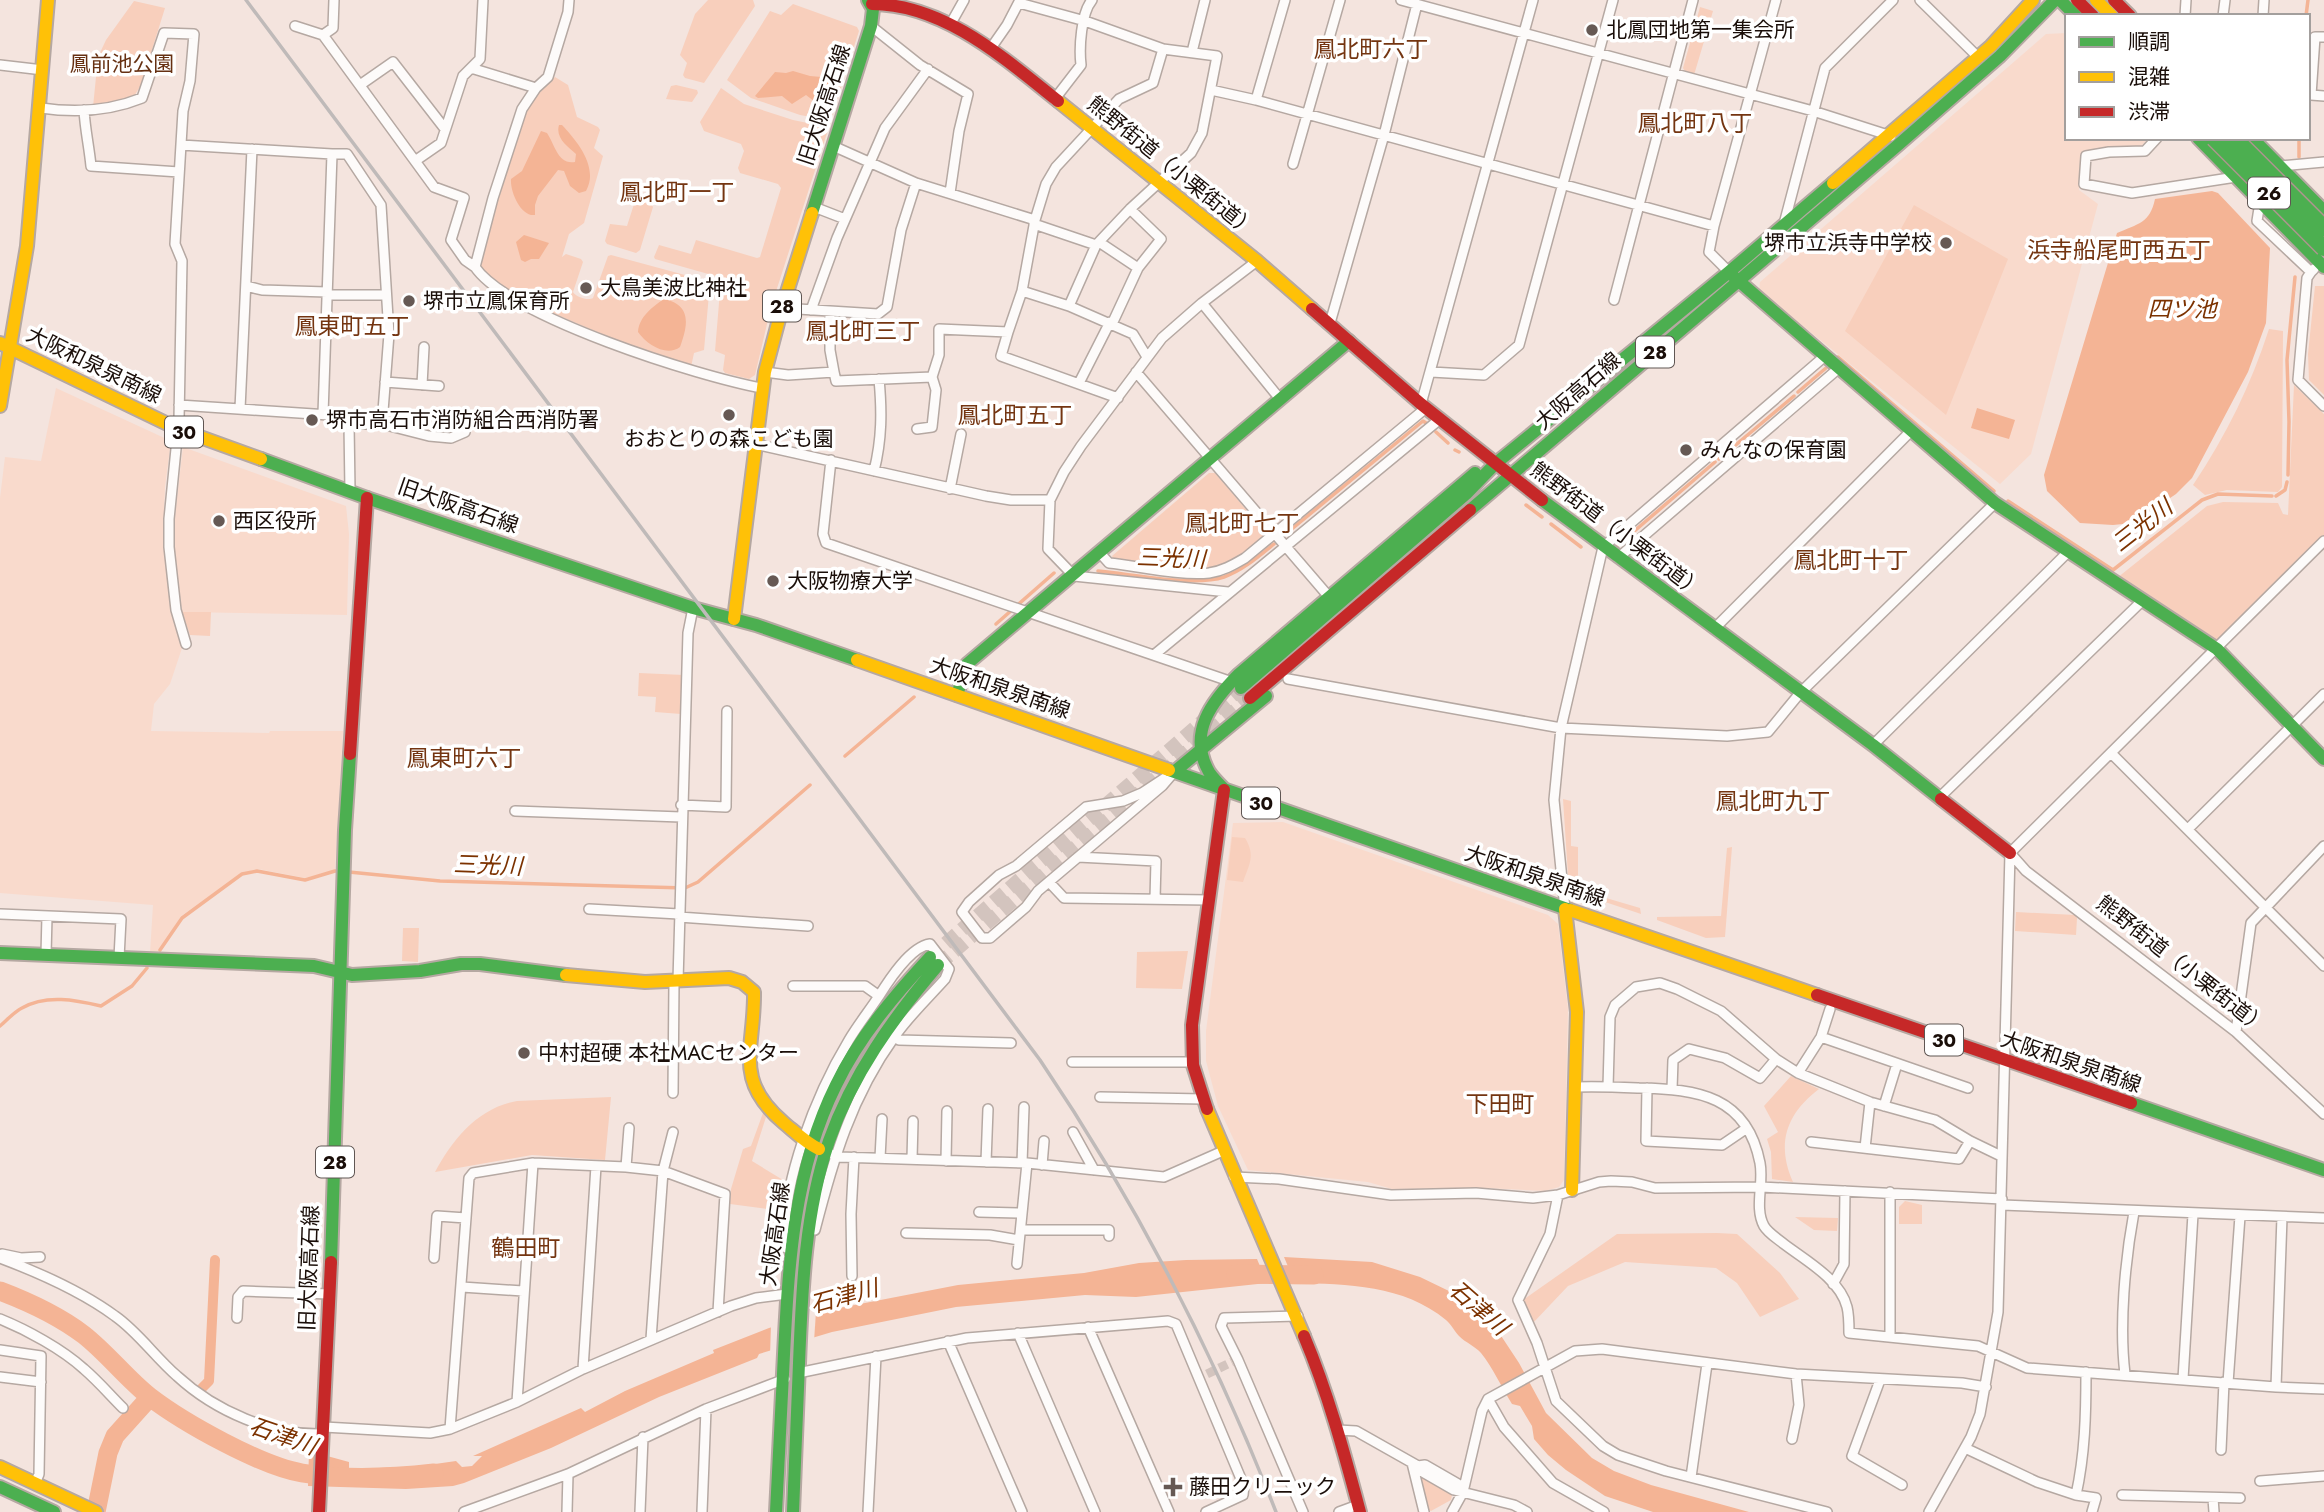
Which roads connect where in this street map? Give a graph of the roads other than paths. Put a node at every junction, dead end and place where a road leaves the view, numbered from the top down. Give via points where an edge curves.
1 (48, 0) edge
2 (334, 0) edge
3 (483, 0) edge
4 (569, 0) edge
5 (964, 0) edge
6 (1092, 0) edge
7 (1205, 0) edge
8 (1284, 0) edge
9 (1340, 0) edge
10 (1401, 0) edge
11 (1532, 0) edge
12 (1614, 0) edge
13 (1693, 0) edge
14 (1776, 0) edge
15 (1893, 0) edge
16 (1920, 0) edge
17 (2034, 0) edge
18 (2055, 0) edge
19 (2060, 0) edge
20 (2077, 0) edge
21 (2096, 0) edge
22 (2114, 0) edge
23 (1019, 1) edge
24 (870, 2) edge
25 (1084, 4) edge
26 (1417, 4) junction
27 (2074, 14) edge
28 (2091, 14) edge
29 (2110, 14) edge
30 (2128, 14) edge
31 (1085, 20) junction
32 (950, 25) junction
33 (295, 26) dead end
34 (871, 26) junction
35 (1523, 33) junction
36 (323, 35) junction
37 (2324, 37) edge
38 (991, 48) junction
39 (1163, 49) junction
40 (1192, 52) junction
41 (1599, 54) junction
42 (1979, 58) junction
43 (0, 65) edge
44 (471, 68) junction
45 (928, 69) junction
46 (43, 70) junction
47 (1674, 74) junction
48 (360, 85) junction
49 (536, 88) junction
50 (1211, 90) junction
51 (1751, 94) junction
52 (2324, 96) edge
53 (1054, 100) junction
54 (1256, 100) junction
55 (41, 108) junction
56 (85, 110) junction
57 (1813, 111) junction
58 (1306, 114) junction
59 (445, 129) junction
60 (1090, 129) junction
61 (1384, 135) junction
62 (1894, 140) junction
63 (2155, 140) edge
64 (2200, 140) edge
65 (2216, 140) edge
66 (2236, 140) edge
67 (2254, 140) edge
68 (181, 145) junction
69 (833, 146) junction
70 (252, 149) junction
71 (332, 154) junction
72 (415, 161) junction
73 (2324, 162) edge
74 (1488, 163) junction
75 (869, 164) junction
76 (1293, 164) dead end
77 (2279, 166) junction
78 (179, 172) junction
79 (2236, 177) junction
80 (916, 184) junction
81 (1158, 184) junction
82 (1563, 185) junction
83 (950, 193) junction
84 (1639, 206) junction
85 (814, 207) junction
86 (1130, 209) junction
87 (2324, 211) edge
88 (845, 219) junction
89 (1035, 222) junction
90 (1714, 226) junction
91 (1783, 226) junction
92 (2324, 228) edge
93 (1098, 243) junction
94 (1256, 261) junction
95 (2320, 263) edge
96 (475, 267) junction
97 (1138, 268) junction
98 (1733, 277) junction
99 (246, 286) junction
100 (1023, 291) junction
101 (327, 294) junction
102 (386, 295) junction
103 (1614, 300) dead end
104 (1202, 303) junction
105 (1069, 306) junction
106 (782, 308) junction
107 (811, 310) junction
108 (830, 312) junction
109 (1111, 323) junction
110 (1330, 323) junction
111 (1008, 332) junction
112 (1349, 341) junction
113 (4, 345) edge
114 (424, 347) dead end
115 (1147, 357) junction
116 (1833, 363) junction
117 (834, 372) junction
118 (1136, 372) junction
119 (1431, 372) junction
120 (932, 377) junction
121 (879, 379) junction
122 (764, 380) junction
123 (385, 383) junction
124 (1079, 383) junction
125 (422, 385) junction
126 (439, 386) dead end
127 (1118, 398) junction
128 (1280, 399) junction
129 (179, 405) junction
130 (0, 406) edge
131 (1424, 406) junction
132 (2324, 406) edge
133 (240, 409) junction
134 (323, 414) junction
135 (1440, 419) junction
136 (349, 424) junction
137 (382, 424) junction
138 (178, 429) junction
139 (917, 429) dead end
140 (1911, 431) junction
141 (465, 432) dead end
142 (961, 433) dead end
143 (755, 444) junction
144 (1208, 459) junction
145 (831, 460) junction
146 (1717, 460) junction
147 (1496, 464) junction
148 (874, 471) junction
149 (1511, 476) junction
150 (950, 489) junction
151 (349, 491) junction
152 (367, 498) junction
153 (1051, 500) junction
154 (1995, 503) junction
155 (1279, 540) junction
156 (2324, 541) edge
157 (1603, 547) junction
158 (2068, 552) junction
159 (1100, 553) junction
160 (1618, 558) junction
161 (1074, 576) junction
162 (1228, 592) junction
163 (1330, 598) junction
164 (2141, 601) junction
165 (693, 608) junction
166 (1027, 610) junction
167 (734, 619) junction
168 (1714, 629) junction
169 (186, 644) dead end
170 (2217, 649) junction
171 (1153, 654) junction
172 (1288, 679) junction
173 (1241, 689) junction
174 (1800, 694) junction
175 (2324, 694) edge
176 (957, 695) junction
177 (727, 711) dead end
178 (2292, 726) junction
179 (1561, 728) junction
180 (1873, 745) junction
181 (1203, 748) junction
182 (2112, 754) junction
183 (2324, 759) edge
184 (1174, 772) junction
185 (1224, 790) junction
186 (1940, 797) junction
187 (681, 805) junction
188 (515, 811) dead end
189 (681, 817) junction
190 (2188, 829) junction
191 (2324, 846) edge
192 (2010, 853) junction
193 (1078, 857) junction
194 (1049, 882) junction
195 (1155, 899) junction
196 (1209, 900) junction
197 (2265, 908) junction
198 (590, 909) dead end
199 (1566, 909) junction
200 (0, 914) edge
201 (47, 916) junction
202 (679, 916) junction
203 (808, 926) dead end
204 (0, 953) edge
205 (46, 955) junction
206 (119, 958) junction
207 (934, 961) tunnel mouth
208 (2324, 966) edge
209 (342, 971) junction
210 (676, 981) junction
211 (793, 986) dead end
212 (879, 996) junction
213 (1830, 1009) dead end
214 (2236, 1032) junction
215 (894, 1037) junction
216 (1821, 1037) junction
217 (1011, 1043) dead end
218 (1776, 1059) junction
219 (1072, 1062) dead end
220 (1193, 1062) junction
221 (2006, 1062) junction
222 (1898, 1064) junction
223 (1798, 1073) junction
224 (1575, 1087) junction
225 (1608, 1087) junction
226 (1647, 1088) junction
227 (1968, 1088) dead end
228 (1672, 1089) junction
229 (673, 1093) dead end
230 (1100, 1097) dead end
231 (1203, 1099) junction
232 (1870, 1102) junction
233 (1884, 1106) junction
234 (1024, 1107) dead end
235 (988, 1109) dead end
236 (947, 1111) dead end
237 (2324, 1114) edge
238 (882, 1119) dead end
239 (913, 1121) dead end
240 (629, 1128) dead end
241 (1747, 1128) junction
242 (673, 1132) dead end
243 (1073, 1132) dead end
244 (1044, 1141) dead end
245 (1970, 1141) junction
246 (1811, 1142) dead end
247 (819, 1148) junction
248 (1866, 1148) junction
249 (1223, 1151) junction
250 (2001, 1156) junction
251 (855, 1157) junction
252 (880, 1158) junction
253 (912, 1160) junction
254 (946, 1160) junction
255 (986, 1162) junction
256 (533, 1163) junction
257 (1024, 1163) junction
258 (1042, 1165) junction
259 (596, 1166) junction
260 (626, 1167) junction
261 (1094, 1170) junction
262 (2324, 1170) edge
263 (663, 1171) junction
264 (1234, 1177) junction
265 (1761, 1187) junction
266 (1845, 1191) junction
267 (1890, 1192) junction
268 (1565, 1193) junction
269 (2002, 1202) junction
270 (979, 1212) dead end
271 (2134, 1212) junction
272 (1021, 1213) junction
273 (2193, 1214) junction
274 (2240, 1216) junction
275 (2283, 1217) junction
276 (466, 1218) junction
277 (2324, 1218) edge
278 (1020, 1235) junction
279 (912, 1236) dead end
280 (1109, 1236) dead end
281 (0, 1256) edge
282 (40, 1257) dead end
283 (434, 1258) dead end
284 (1017, 1264) dead end
285 (797, 1270) junction
286 (852, 1276) dead end
287 (1833, 1284) junction
288 (462, 1287) junction
289 (523, 1291) junction
290 (330, 1294) junction
291 (792, 1299) junction
292 (718, 1312) junction
293 (1298, 1316) junction
294 (237, 1318) dead end
295 (0, 1319) edge
296 (1088, 1327) junction
297 (1018, 1333) junction
298 (1890, 1335) junction
299 (651, 1339) junction
300 (948, 1341) junction
301 (0, 1350) edge
302 (1992, 1352) junction
303 (876, 1356) junction
304 (792, 1358) junction
305 (1707, 1364) junction
306 (583, 1368) junction
307 (1543, 1369) junction
308 (799, 1372) junction
309 (2086, 1372) junction
310 (1796, 1374) junction
311 (2125, 1374) junction
312 (0, 1377) edge
313 (2183, 1379) junction
314 (783, 1380) junction
315 (1880, 1380) junction
316 (41, 1382) junction
317 (2226, 1383) junction
318 (1986, 1387) junction
319 (2276, 1387) junction
320 (2324, 1389) edge
321 (1491, 1396) junction
322 (517, 1402) junction
323 (122, 1408) dead end
324 (706, 1409) junction
325 (450, 1429) junction
326 (1338, 1430) junction
327 (324, 1435) junction
328 (643, 1437) junction
329 (1792, 1439) dead end
330 (1965, 1448) junction
331 (2221, 1450) dead end
332 (1417, 1466) junction
333 (0, 1467) edge
334 (568, 1474) junction
335 (2324, 1476) edge
336 (1690, 1477) junction
337 (2260, 1481) dead end
338 (35, 1484) junction
339 (1902, 1485) dead end
340 (0, 1487) edge
341 (1459, 1491) junction
342 (2122, 1494) dead end
343 (2076, 1495) junction
344 (2213, 1498) junction
345 (2240, 1498) dead end
346 (320, 1504) edge
347 (1359, 1508) edge
348 (93, 1510) edge
349 (54, 1512) edge
350 (464, 1512) edge
351 (567, 1512) edge
352 (640, 1512) edge
353 (702, 1512) edge
354 (776, 1512) edge
355 (793, 1512) edge
356 (869, 1512) edge
357 (1022, 1512) edge
358 (1095, 1512) edge
359 (1168, 1512) edge
360 (1206, 1512) edge
361 (1303, 1512) edge
362 (1339, 1512) edge
363 (1424, 1512) edge
364 (1451, 1512) edge
365 (1527, 1512) edge
366 (1604, 1512) edge
367 (1828, 1512) edge
368 (1929, 1512) edge
369 (2092, 1512) edge
370 (2214, 1512) edge

1 - 46 main road
2 - 36 street via 333,27
3 - 44 street via 480,59
4 - 49 street via 548,77
5 - 32 street
6 - 25 street
7 - 40 street
8 - 54 street
9 - 58 street
10 - 26 street
11 - 35 street
12 - 41 street
13 - 47 street
14 - 51 street
15 - 57 street via 1825,68
16 - 42 street
17 - 42 main road, 大阪高石線 / 28
18 - 62 main road, 大阪高石線 / 28 via 2000,56
19 - 27 main road
20 - 28 main road
21 - 29 main road
22 - 30 main road
23 - 31 street
23 - 38 street
24 - 32 main road, 熊野街道（小栗街道） via 904,8
24 - 34 main road, 旧大阪高石線 / 28 via 874,13
25 - 31 street
26 - 35 street
26 - 61 street
31 - 39 street
31 - 53 street via 1081,65
32 - 38 main road, 熊野街道（小栗街道）
33 - 36 street
34 - 45 street
34 - 69 main road, 旧大阪高石線 / 28
35 - 41 street
35 - 74 street
36 - 48 street
37 - 52 street via 2315,37 2311,95
38 - 53 main road, 熊野街道（小栗街道）
39 - 40 street
39 - 60 street via 1153,83 1119,99
40 - 50 street via 1217,57
41 - 47 street
41 - 82 street
42 - 62 main road, 大阪高石線 / 28
43 - 46 street
44 - 49 street
44 - 59 street via 463,76
45 - 75 street via 885,128
45 - 83 street via 968,94
46 - 55 main road
47 - 51 street
47 - 84 street
48 - 59 street via 394,62
48 - 72 street
49 - 96 street via 522,109
50 - 54 street
50 - 81 street via 1202,132 1191,153
51 - 57 street
51 - 90 street
53 - 60 main road, 熊野街道（小栗街道）
54 - 58 street
55 - 56 street
55 - 113 main road via 27,246
56 - 68 street via 123,106 142,98 164,33 194,34
56 - 78 street via 90,166
57 - 62 street
57 - 91 street
58 - 61 street
58 - 76 street
59 - 72 street via 441,143
60 - 81 main road, 熊野街道（小栗街道）
60 - 89 street via 1056,167
61 - 74 street
61 - 110 street
62 - 91 main road, 大阪高石線 / 28
62 - 98 main road, 大阪高石線 / 28
63 - 79 street via 2145,151 2086,156 2084,184 2132,193
64 - 79 main road, 26
65 - 95 main road, 26, bridge
66 - 92 main road, 26, bridge
67 - 77 main road, 26
68 - 70 street
68 - 78 street
69 - 75 street
69 - 85 main road, 旧大阪高石線 / 28
70 - 71 street
70 - 99 street
71 - 101 street
71 - 102 street via 347,154 381,205
72 - 96 street via 435,187 464,198 451,240
73 - 77 street
74 - 82 street
74 - 119 street
75 - 80 street
75 - 88 street
77 - 79 street
77 - 87 main road, 26
78 - 129 street via 175,244 182,261
79 - 95 main road, 26
80 - 83 street
80 - 108 street via 901,230 887,307 878,314
81 - 86 street
81 - 94 main road, 熊野街道（小栗街道）
82 - 84 street
82 - 119 street via 1519,345 1484,375
83 - 89 street
84 - 90 street
84 - 103 street
85 - 88 street
85 - 106 main road, 旧大阪高石線 / 28
86 - 93 street
86 - 97 street via 1161,239
88 - 107 street
89 - 93 street
89 - 100 street
90 - 98 street via 1709,252
91 - 98 main road, 大阪高石線 / 28
93 - 97 street
93 - 105 street
94 - 104 street
94 - 110 main road, 熊野街道（小栗街道）
95 - 132 street via 2307,278 2298,380
96 - 122 street via 508,294 572,327 692,372
97 - 109 street
98 - 116 main road
98 - 147 main road, 大阪高石線 / 28
98 - 149 main road, 大阪高石線 / 28
99 - 101 street
99 - 133 street
100 - 105 street
100 - 111 street
101 - 102 street
101 - 134 street
102 - 123 street
104 - 115 street
104 - 128 street
105 - 109 street
106 - 107 street
106 - 122 main road, 旧大阪高石線 / 28
107 - 108 street
108 - 117 street
109 - 115 street via 1133,334
109 - 124 street
110 - 112 main road, 熊野街道（小栗街道）
111 - 120 street via 939,329 939,355
111 - 124 street via 1001,355
112 - 128 main road
112 - 131 main road, 熊野街道（小栗街道）
113 - 130 main road
113 - 138 main road, 大阪和泉泉南線 / 30
114 - 125 street
115 - 118 street
116 - 140 main road
116 - 146 street
116 - 146 street
117 - 121 street via 836,381
117 - 122 street
118 - 127 street
118 - 144 street
119 - 131 street
120 - 121 street
120 - 139 street via 936,390 932,427
121 - 148 street via 882,433
122 - 143 main road, 旧大阪高石線 / 28
123 - 125 street
123 - 137 street
124 - 127 street
125 - 126 street
127 - 153 street via 1075,454
128 - 144 main road
129 - 133 street
129 - 138 street
131 - 135 main road, 熊野街道（小栗街道）
131 - 155 street
133 - 134 street
134 - 136 street via 344,416
135 - 147 main road, 熊野街道（小栗街道）
135 - 155 street
136 - 137 street
136 - 151 street
137 - 141 street via 429,436 451,438
138 - 151 main road, 大阪和泉泉南線 / 30
138 - 169 street via 169,547 176,610
140 - 154 main road
140 - 168 street
142 - 150 street
143 - 145 street
143 - 167 main road, 旧大阪高石線 / 28
144 - 155 street
144 - 159 main road
145 - 148 street
145 - 166 street via 823,534 826,543
146 - 157 street
146 - 160 street
147 - 149 main road, 熊野街道（小栗街道）
147 - 163 main road via 1477,472
147 - 173 main road, 大阪高石線 / 28
148 - 150 street
149 - 157 main road, 熊野街道（小栗街道）
149 - 172 main road via 1484,511
149 - 173 main road, 大阪高石線 / 28
150 - 153 street via 1011,500
151 - 152 main road, 大阪和泉泉南線 / 30
152 - 165 main road, 旧大阪高石線
152 - 209 main road, 旧大阪高石線 / 28
153 - 161 street via 1048,550
154 - 158 main road
154 - 174 street
155 - 159 street via 1210,573 1109,563
155 - 162 street
155 - 163 street
156 - 170 street
157 - 160 main road, 熊野街道（小栗街道）
157 - 179 street
158 - 164 main road
158 - 180 street
159 - 161 main road
160 - 168 main road, 熊野街道（小栗街道）
161 - 162 street
161 - 166 main road
162 - 171 street
163 - 173 main road
164 - 170 main road
164 - 186 street
165 - 167 main road, 旧大阪高石線
165 - 187 street
166 - 171 street
166 - 176 main road via 967,664
167 - 176 main road, 大阪和泉泉南線 / 30
168 - 174 main road, 熊野街道（小栗街道）
170 - 178 main road
170 - 182 street
171 - 173 street
172 - 179 street
172 - 181 main road
173 - 181 main road via 1216,697 1203,725
174 - 179 street via 1768,732 1761,734
174 - 180 main road
175 - 178 street
176 - 184 main road, 大阪和泉泉南線 / 30
177 - 187 street via 726,807
178 - 183 main road
178 - 190 street
179 - 199 street via 1554,800
180 - 186 main road
181 - 184 main road
181 - 185 main road via 1209,772
182 - 190 street
182 - 192 street
184 - 185 main road, 大阪和泉泉南線 / 30
184 - 193 street
184 - 194 street via 1123,801 1086,807 999,875 962,912 982,939 990,938
185 - 196 main road
185 - 199 main road, 大阪和泉泉南線 / 30
186 - 192 main road
187 - 189 street
188 - 189 street
189 - 202 street
190 - 197 street
191 - 197 street
192 - 214 street, 熊野街道（小栗街道） via 2026,872
192 - 221 street
193 - 194 street
193 - 195 street via 1156,861
194 - 195 street via 1064,898
195 - 196 street
196 - 220 main road via 1192,1024
197 - 208 street
197 - 214 street via 2251,923
198 - 202 street
199 - 221 main road, 大阪和泉泉南線 / 30
199 - 224 main road via 1577,1012
200 - 201 street
201 - 205 street
201 - 206 street via 121,919
202 - 203 street
202 - 210 street
204 - 205 main road
205 - 206 main road
206 - 209 main road
207 - 247 main road, 大阪高石線 via 867,1060
209 - 210 main road via 352,975 480,964 628,981
209 - 290 main road, 旧大阪高石線 / 28
210 - 229 street
210 - 247 main road via 723,976 748,984 754,992 748,1065 754,1090 767,1107
211 - 212 street via 864,986
212 - 215 street via 923,945 930,944 949,969
212 - 247 street via 848,1041 817,1104
213 - 216 street
214 - 237 street, 熊野街道（小栗街道）
215 - 217 street
215 - 247 street
216 - 222 street
216 - 223 street
218 - 223 street
218 - 225 street via 1721,1011 1660,983 1636,987 1615,1005 1610,1017
218 - 228 street via 1760,1078 1725,1058 1689,1049 1673,1060
219 - 220 street
220 - 231 main road
221 - 250 street
221 - 262 main road, 大阪和泉泉南線 / 30
222 - 227 street
222 - 233 street
223 - 232 street
224 - 225 street
224 - 268 main road
225 - 226 street
226 - 228 street
226 - 241 street via 1646,1141 1722,1145
228 - 241 street via 1699,1093 1725,1104
230 - 231 street
231 - 249 main road
232 - 233 street
232 - 248 street
233 - 245 street via 1935,1120
234 - 257 street
235 - 255 street
236 - 254 street
238 - 252 street
239 - 253 street
240 - 260 street
241 - 265 street via 1761,1166
242 - 263 street
243 - 261 street
244 - 258 street
245 - 248 street via 1959,1159
245 - 250 street
246 - 248 street
247 - 251 street
247 - 285 main road, 大阪高石線 via 811,1222
247 - 285 street via 787,1209 785,1240
249 - 261 street via 1164,1177
249 - 264 main road
250 - 269 street
251 - 252 street
251 - 286 street
252 - 253 street
253 - 254 street
254 - 255 street
255 - 257 street
256 - 259 street
256 - 276 street via 473,1173
256 - 289 street
257 - 258 street
257 - 272 street
258 - 261 street
259 - 260 street
259 - 306 street
260 - 263 street
263 - 292 street via 725,1194
263 - 299 street
264 - 268 street via 1391,1195 1476,1193 1533,1198
264 - 293 main road
265 - 266 street
265 - 268 street via 1655,1188 1632,1182 1599,1182
265 - 287 street via 1760,1214 1765,1228
266 - 267 street
266 - 287 street via 1844,1264
267 - 269 street
267 - 298 street
268 - 307 street via 1518,1300
269 - 271 street
269 - 302 street
270 - 272 street
271 - 273 street
271 - 311 street via 2122,1348
272 - 278 street
273 - 274 street
273 - 313 street
274 - 275 street
274 - 317 street
275 - 277 street
275 - 319 street
276 - 283 street via 437,1216
276 - 288 street
278 - 279 street
278 - 280 street via 1109,1230
278 - 284 street
281 - 282 street
281 - 327 street via 118,1317 178,1377 212,1401 257,1423
285 - 291 main road, 大阪高石線
287 - 298 street via 1848,1307 1849,1333
288 - 289 street
288 - 325 street
289 - 322 street
290 - 294 street via 276,1298 243,1291 237,1297
290 - 327 main road, 旧大阪高石線 / 28
291 - 292 street via 757,1298
291 - 304 main road, 大阪高石線
292 - 299 street
293 - 326 main road
293 - 361 street via 1224,1318 1221,1326
295 - 323 street via 67,1355
296 - 297 street
296 - 359 street
296 - 360 street via 1176,1324 1204,1376 1244,1486 1243,1496
297 - 300 street
297 - 358 street
298 - 302 street via 1978,1346
299 - 306 street
300 - 303 street
300 - 357 street
301 - 316 street via 41,1356
302 - 309 street via 2027,1368
302 - 318 street
303 - 308 street
303 - 356 street
304 - 308 main road, 大阪高石線
304 - 314 main road, 大阪高石線
305 - 307 street via 1602,1349 1575,1351
305 - 310 street
305 - 336 street
306 - 322 street
307 - 321 street
307 - 336 street via 1556,1401 1603,1446
308 - 314 street
308 - 355 main road, 大阪高石線
309 - 311 street
309 - 343 street via 2086,1424
310 - 315 street
310 - 329 street via 1799,1405
311 - 313 street
312 - 316 street
313 - 317 street
314 - 324 street
314 - 354 main road, 大阪高石線
315 - 318 street
315 - 339 street via 1852,1456
316 - 338 street
317 - 319 street
317 - 331 street
318 - 330 street
319 - 320 street
321 - 341 street via 1482,1411
321 - 366 street via 1504,1427 1553,1483
322 - 325 street
324 - 328 street
324 - 353 street
325 - 327 street
326 - 332 street via 1356,1431
326 - 347 main road
327 - 346 main road, 旧大阪高石線 / 28
328 - 334 street
328 - 352 street
330 - 343 street
330 - 368 street
332 - 341 street via 1425,1465 1458,1484
332 - 363 street
333 - 338 main road
334 - 350 street
334 - 351 street
335 - 337 street
336 - 367 street
338 - 348 main road
340 - 349 main road
341 - 364 street
341 - 365 street
342 - 344 street
343 - 369 street via 2096,1499
344 - 345 street
344 - 370 street
347 - 362 street

